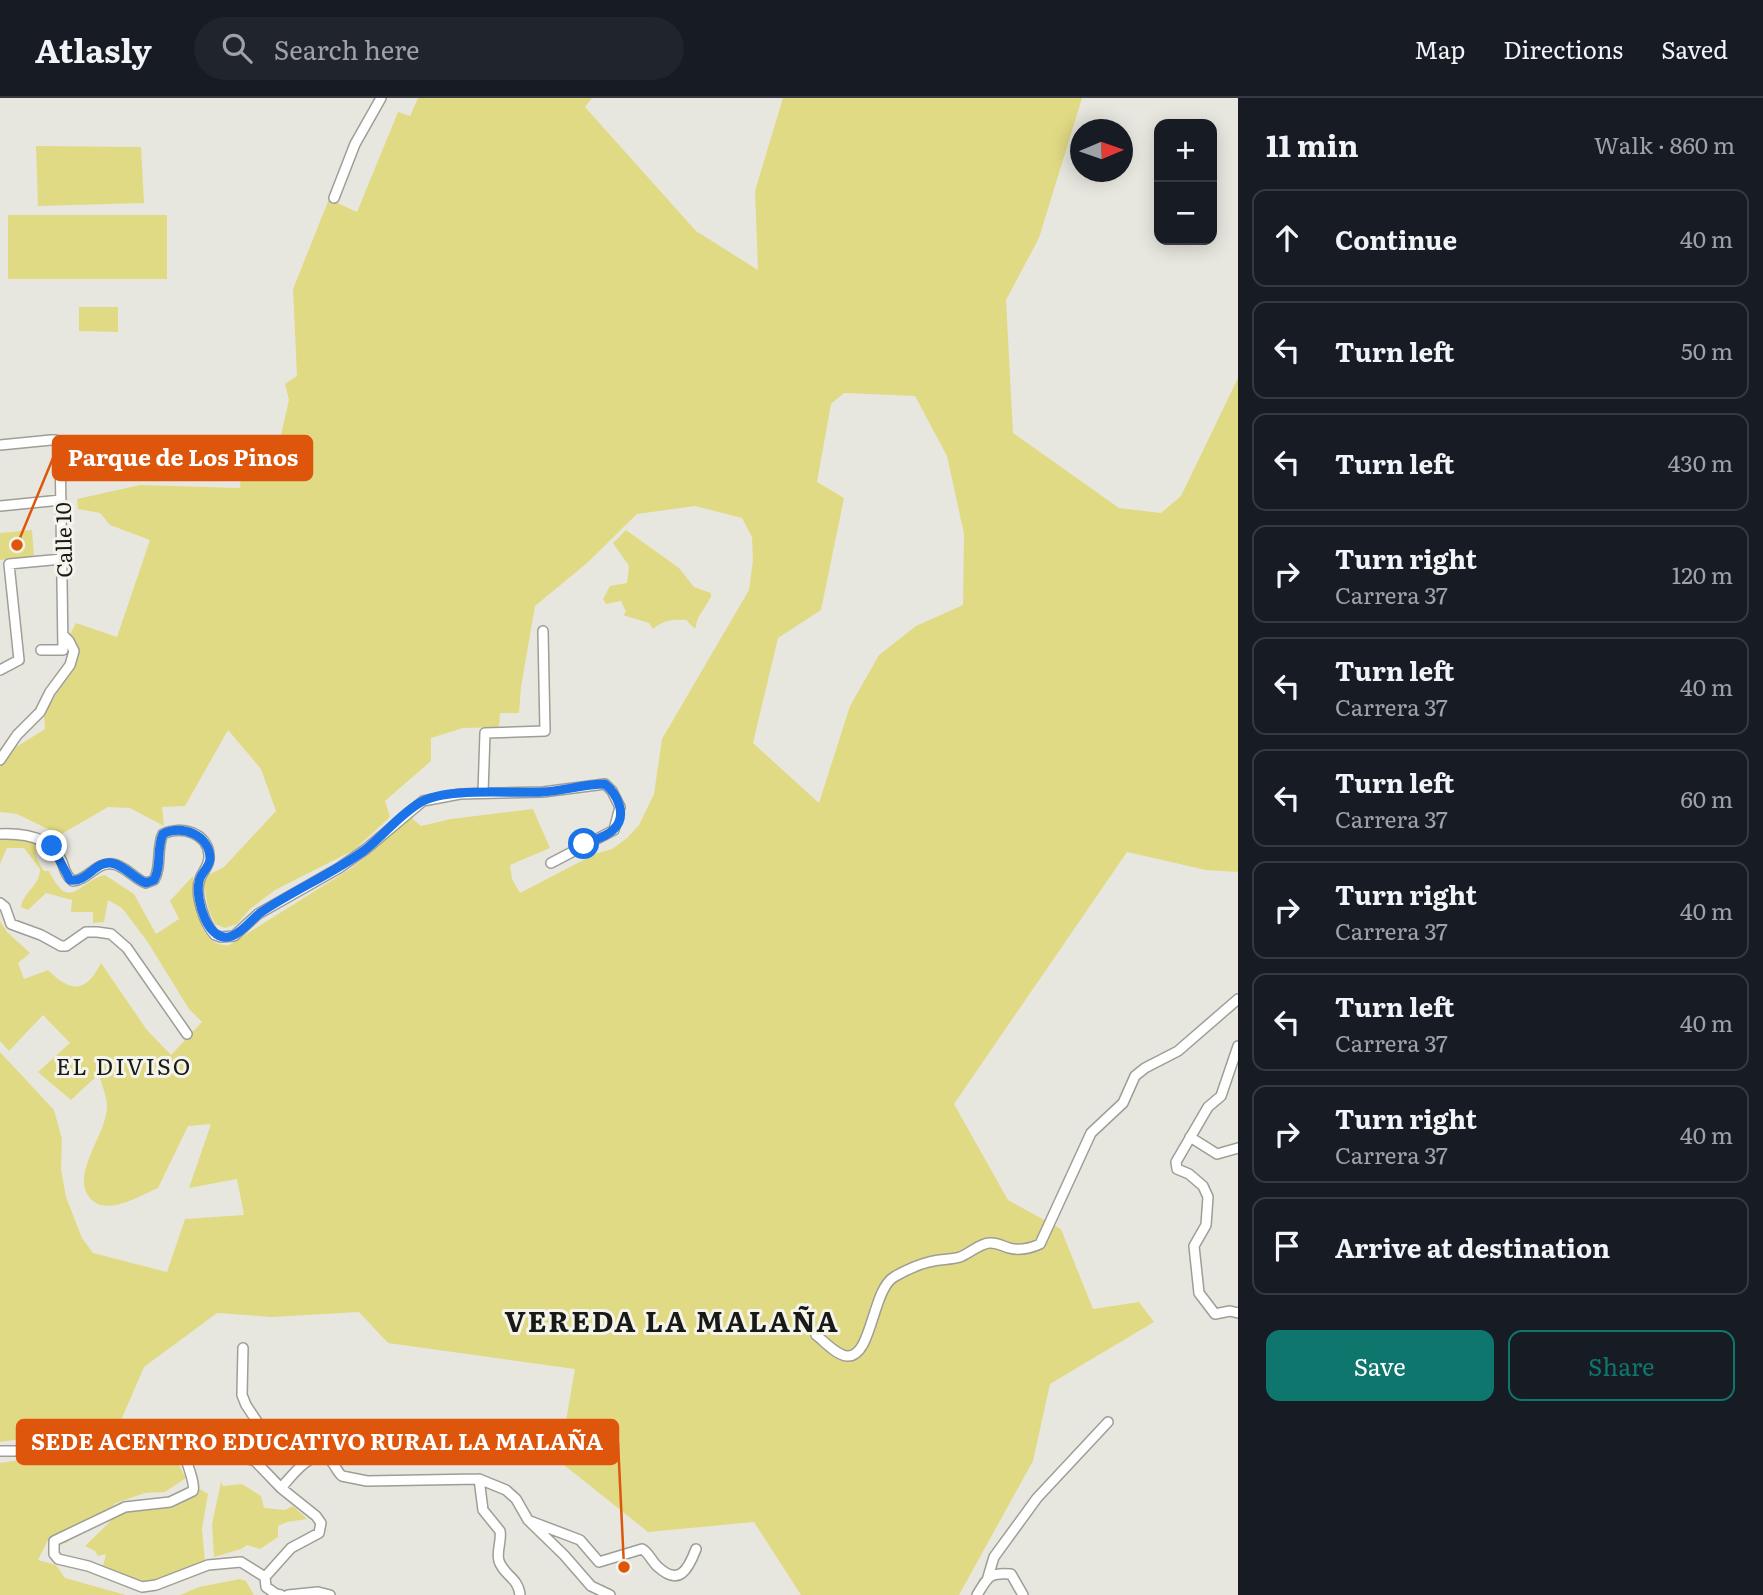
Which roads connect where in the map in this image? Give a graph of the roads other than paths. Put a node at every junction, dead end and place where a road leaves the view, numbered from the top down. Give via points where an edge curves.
1 (381, 98) edge
2 (334, 198) dead end
3 (0, 445) edge
4 (61, 500) junction
5 (0, 506) edge
6 (62, 559) junction
7 (543, 631) dead end
8 (63, 635) junction
9 (41, 650) dead end
10 (0, 670) edge
11 (0, 760) edge
12 (483, 793) junction
13 (0, 834) edge
14 (551, 863) dead end
15 (0, 903) edge
16 (1238, 999) edge
17 (187, 1034) dead end
18 (1238, 1046) edge
19 (1191, 1137) junction
20 (1238, 1148) edge
21 (1238, 1313) edge
22 (816, 1335) dead end
23 (243, 1348) dead end
24 (1108, 1422) dead end
25 (182, 1446) junction
26 (0, 1451) edge
27 (254, 1461) junction
28 (479, 1479) junction
29 (281, 1488) junction
30 (528, 1520) junction
31 (696, 1549) dead end
32 (265, 1577) junction
33 (988, 1577) junction
34 (281, 1595) edge
35 (288, 1595) edge
36 (330, 1595) edge
37 (520, 1595) edge
38 (610, 1595) edge
39 (978, 1595) edge
40 (1023, 1595) edge

1 - 2 street via 355,144
3 - 4 street, Calle 10 via 51,440 60,444
4 - 5 street
4 - 6 street, Calle 10
6 - 8 street, Calle 10
6 - 10 street via 9,564 19,660
7 - 12 street via 545,731 485,733
8 - 9 street, Calle 10 via 63,650
8 - 11 street, Calle 10 via 74,652 70,665 40,712
12 - 13 street via 423,801 366,849 258,914 229,937 211,932 198,888 209,864 208,850 203,839 191,832 163,834 157,874 146,883 109,863 73,881 57,851 46,841
12 - 14 street via 543,792 598,784 612,790 620,807 614,830
15 - 17 street via 11,924 61,946 86,932 105,932 117,938
16 - 22 street via 1178,1051 1135,1076 1124,1103 1091,1133 1040,1244 1011,1249 992,1242 983,1244 963,1256 930,1262 891,1278 857,1353 846,1356
18 - 19 street via 1221,1096 1208,1107
19 - 20 street via 1217,1154
19 - 21 street via 1176,1162 1177,1169 1203,1186 1208,1197 1206,1225 1194,1245 1199,1293 1215,1314
23 - 27 street via 242,1395 259,1431
24 - 33 street via 1037,1498 994,1558
25 - 26 street via 148,1444 116,1434 78,1436 55,1446
25 - 27 street
25 - 32 street via 195,1483 193,1491 170,1502 125,1507 101,1517 54,1541 54,1554 142,1587 208,1565 240,1562
27 - 29 street
28 - 29 street via 367,1480 342,1476 325,1456 313,1457
28 - 30 street via 506,1490
28 - 37 street via 483,1510 500,1531 499,1561 519,1585
29 - 32 street via 316,1516 321,1529 291,1548
30 - 31 street via 580,1540 599,1562 642,1549 664,1572 682,1574
30 - 38 street via 591,1586
32 - 34 street via 266,1587
33 - 39 street
33 - 40 street via 1011,1574
35 - 36 street

